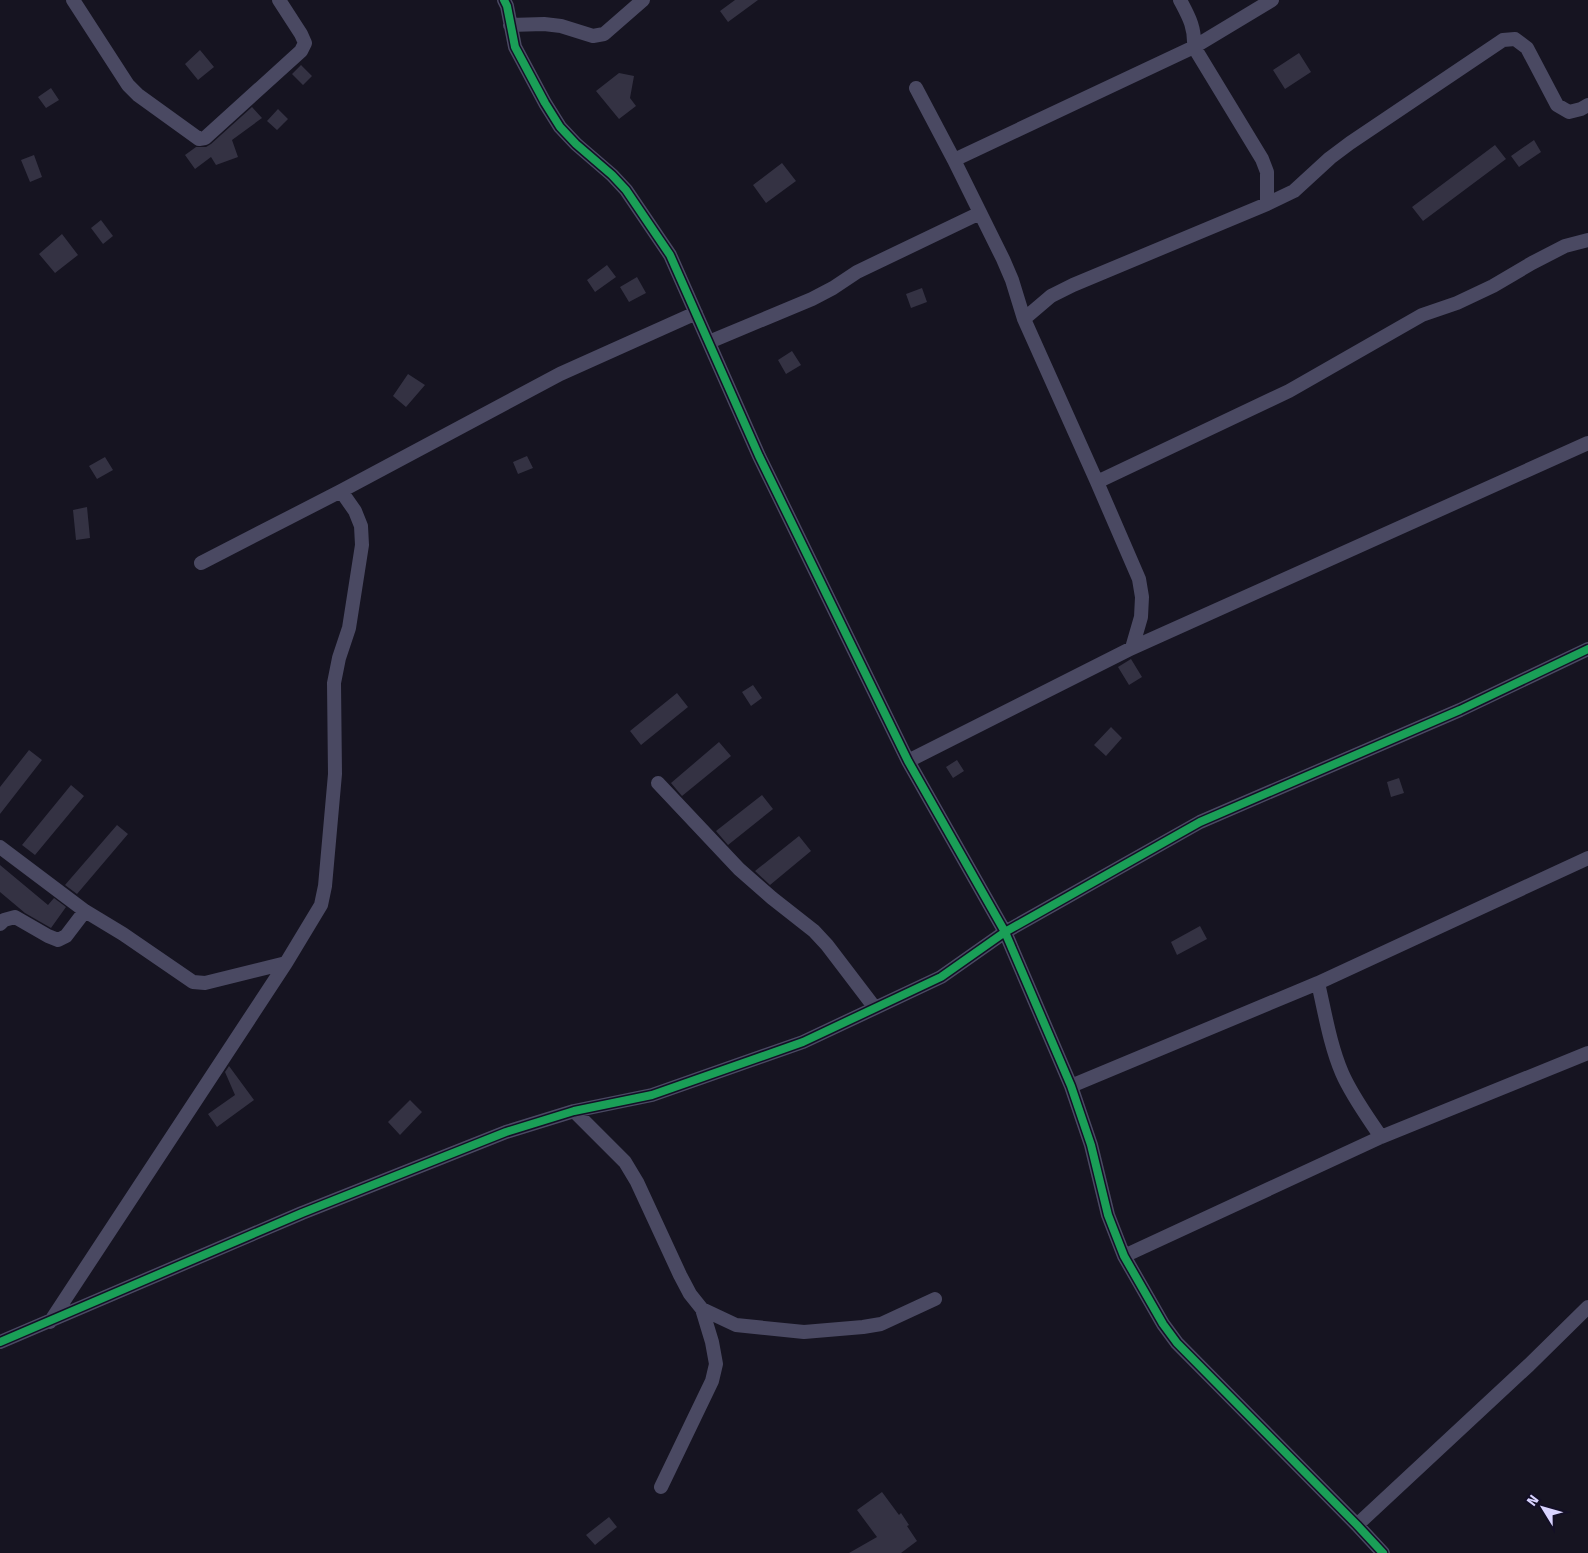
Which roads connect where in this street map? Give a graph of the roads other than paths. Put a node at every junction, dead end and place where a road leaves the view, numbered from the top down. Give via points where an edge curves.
1 (72, 0) edge
2 (279, 0) edge
3 (504, 0) edge
4 (643, 0) edge
5 (1180, 0) edge
6 (1272, 0) edge
7 (510, 25) junction
8 (1194, 47) junction
9 (916, 88) dead end
10 (1588, 105) edge
11 (954, 160) junction
12 (1267, 204) junction
13 (980, 213) junction
14 (1588, 240) edge
15 (696, 313) junction
16 (1024, 319) junction
17 (709, 342) junction
18 (1588, 443) edge
19 (1097, 482) junction
20 (341, 492) junction
21 (201, 562) dead end
22 (1132, 648) junction
23 (1588, 649) edge
24 (908, 761) junction
25 (658, 783) dead end
26 (0, 847) edge
27 (1588, 858) edge
28 (85, 911) junction
29 (0, 924) edge
30 (1005, 932) junction
31 (286, 962) junction
32 (1318, 983) junction
33 (875, 1008) junction
34 (1588, 1052) edge
35 (1071, 1086) junction
36 (574, 1112) junction
37 (1381, 1137) junction
38 (1124, 1256) junction
39 (935, 1299) dead end
40 (1588, 1307) edge
41 (702, 1310) junction
42 (50, 1322) junction
43 (0, 1342) edge
44 (661, 1487) dead end
45 (1357, 1525) junction
46 (1383, 1553) edge

1 - 2 street via 128,85 199,139 205,138 301,50 305,43
3 - 7 street
4 - 7 street via 604,34 594,36 561,26
5 - 8 street via 1192,23
6 - 8 street
7 - 15 street via 515,47 560,127 626,190 670,255
8 - 11 street
8 - 12 street via 1262,159 1267,172
9 - 11 street
10 - 12 street via 1569,112 1558,105 1527,48 1515,39 1503,40 1350,143 1294,191
11 - 13 street
12 - 16 street via 1073,285 1052,296
13 - 16 street via 1012,280
13 - 17 street via 856,272 812,299
14 - 19 street via 1565,246 1493,286 1422,315 1289,391
15 - 17 street
15 - 20 street via 560,374
16 - 19 street
17 - 24 street via 758,456
18 - 22 street
19 - 22 street via 1139,579 1141,616
20 - 21 street
20 - 31 street via 356,511 362,545 349,628 334,683 335,774 325,886 321,905
22 - 24 street
23 - 30 street via 1460,710 1200,822
24 - 30 street
25 - 33 street via 739,869 814,931
26 - 28 street
27 - 32 street
28 - 29 street via 66,936 58,940 15,917
28 - 31 street via 192,982 205,983
30 - 33 street via 941,977
30 - 35 street
31 - 42 street
32 - 35 street
32 - 37 street via 1342,1072 1355,1099
33 - 36 street via 803,1042 652,1095
34 - 37 street
35 - 38 street via 1091,1145 1108,1216
36 - 41 street via 626,1162 680,1275
36 - 42 street via 506,1132 302,1213
37 - 38 street
38 - 45 street via 1177,1343
39 - 41 street via 881,1324 804,1332 736,1325
40 - 45 street
41 - 44 street via 716,1364 712,1381
42 - 43 street
45 - 46 street

